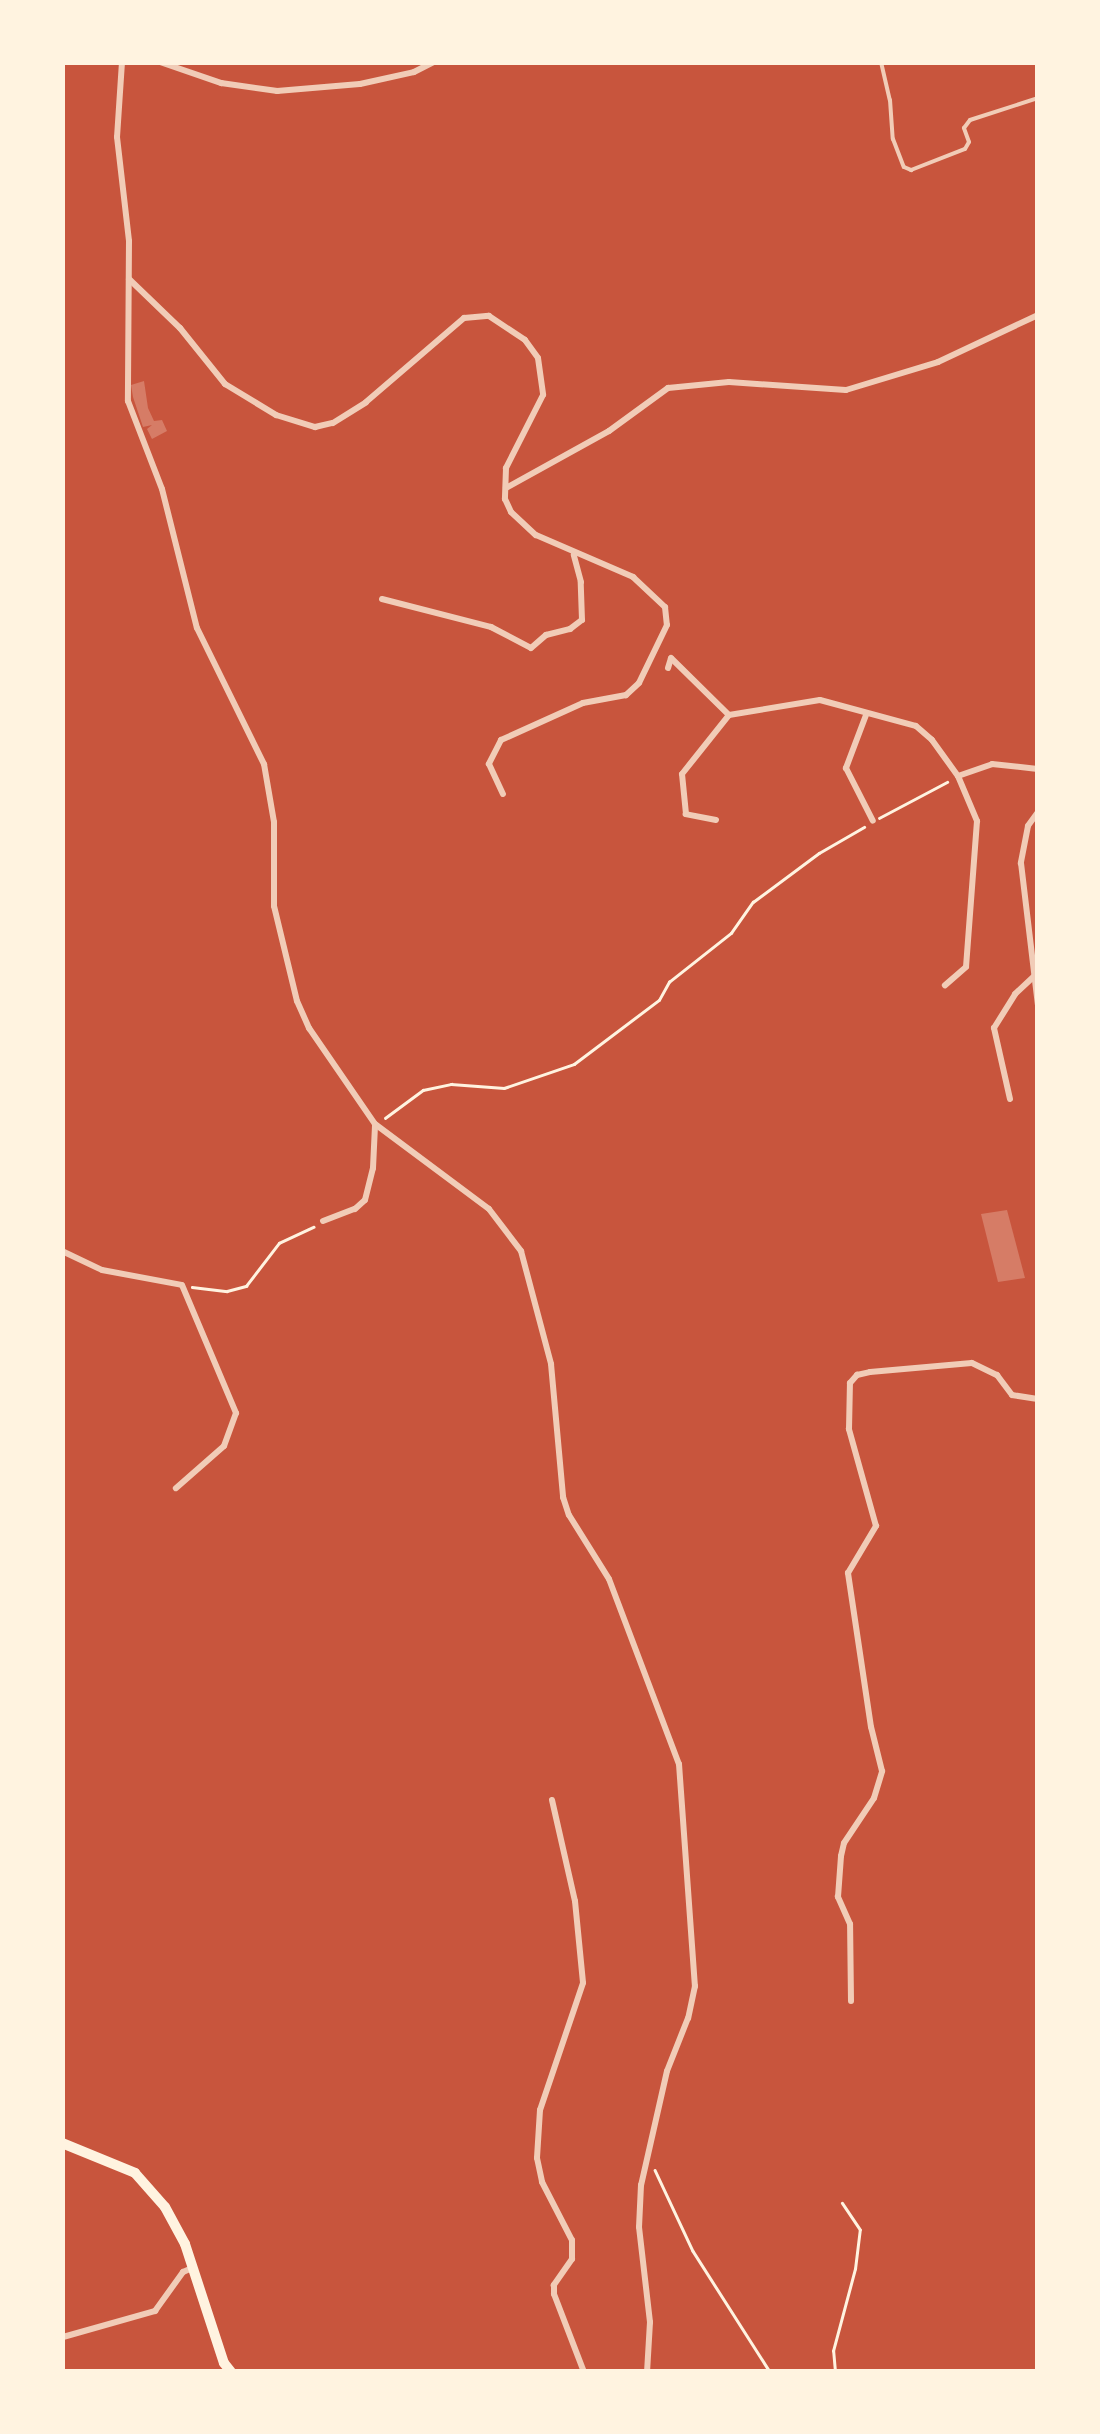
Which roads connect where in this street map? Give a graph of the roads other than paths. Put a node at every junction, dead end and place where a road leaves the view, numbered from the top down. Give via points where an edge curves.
1 (122, 62) edge
2 (160, 62) edge
3 (434, 62) edge
4 (880, 62) edge
5 (1038, 98) edge
6 (128, 278) junction
7 (1038, 315) edge
8 (506, 488) junction
9 (574, 554) junction
10 (382, 600) dead end
11 (668, 668) dead end
12 (729, 715) junction
13 (866, 716) junction
14 (1038, 769) edge
15 (958, 776) junction
16 (503, 794) dead end
17 (1038, 812) edge
18 (716, 820) dead end
19 (872, 821) road end
20 (1035, 975) edge
21 (946, 985) dead end
22 (1038, 1006) edge
23 (1010, 1099) dead end
24 (375, 1124) junction
25 (323, 1221) road end
26 (62, 1252) edge
27 (1038, 1399) edge
28 (176, 1488) dead end
29 (552, 1800) dead end
30 (852, 2001) dead end
31 (62, 2143) edge
32 (193, 2268) junction
33 (63, 2337) edge
34 (231, 2372) edge
35 (584, 2372) edge
36 (647, 2372) edge

1 - 6 street via 117,137
2 - 3 street via 221,84 277,92 360,84
4 - 5 lane via 893,139 911,170 965,149 970,120
6 - 8 street via 225,384 265,410 315,427 333,423 380,392 464,318 489,316 510,326 538,358 543,395 512,452
6 - 24 street via 128,401 162,489 197,628 264,764 274,822 274,906 296,1002
7 - 8 street via 938,362 846,390 729,382 668,388 608,431
8 - 9 street via 504,498 523,526
9 - 10 street via 582,620 531,648 491,627
9 - 16 street via 633,577 665,607 667,625 639,683 626,695 583,703 501,740 489,764
11 - 12 street via 672,658
12 - 13 street via 820,700
12 - 18 street via 682,774 686,814
13 - 15 street via 916,726
13 - 19 street via 846,768
14 - 15 street via 992,764
15 - 21 street via 976,821 972,903 966,967
17 - 20 street via 1028,826 1022,863
20 - 22 street
20 - 23 street via 994,1028
24 - 25 street via 365,1200
24 - 36 street via 489,1209 521,1251 551,1364 563,1497 609,1579 674,1744 695,1986 648,2150 639,2227 650,2322
26 - 28 street via 134,1279 182,1285 236,1414 224,1446
27 - 30 street via 1012,1395 997,1375 972,1362 858,1374 850,1383 849,1429 876,1526 848,1573 882,1771 841,1856 838,1897 850,1924
29 - 35 street via 575,1900 582,1983 540,2110 538,2158 542,2182 572,2240 572,2259 554,2294
31 - 32 main road via 135,2173 165,2207
32 - 33 street via 182,2272 155,2311
32 - 34 main road

